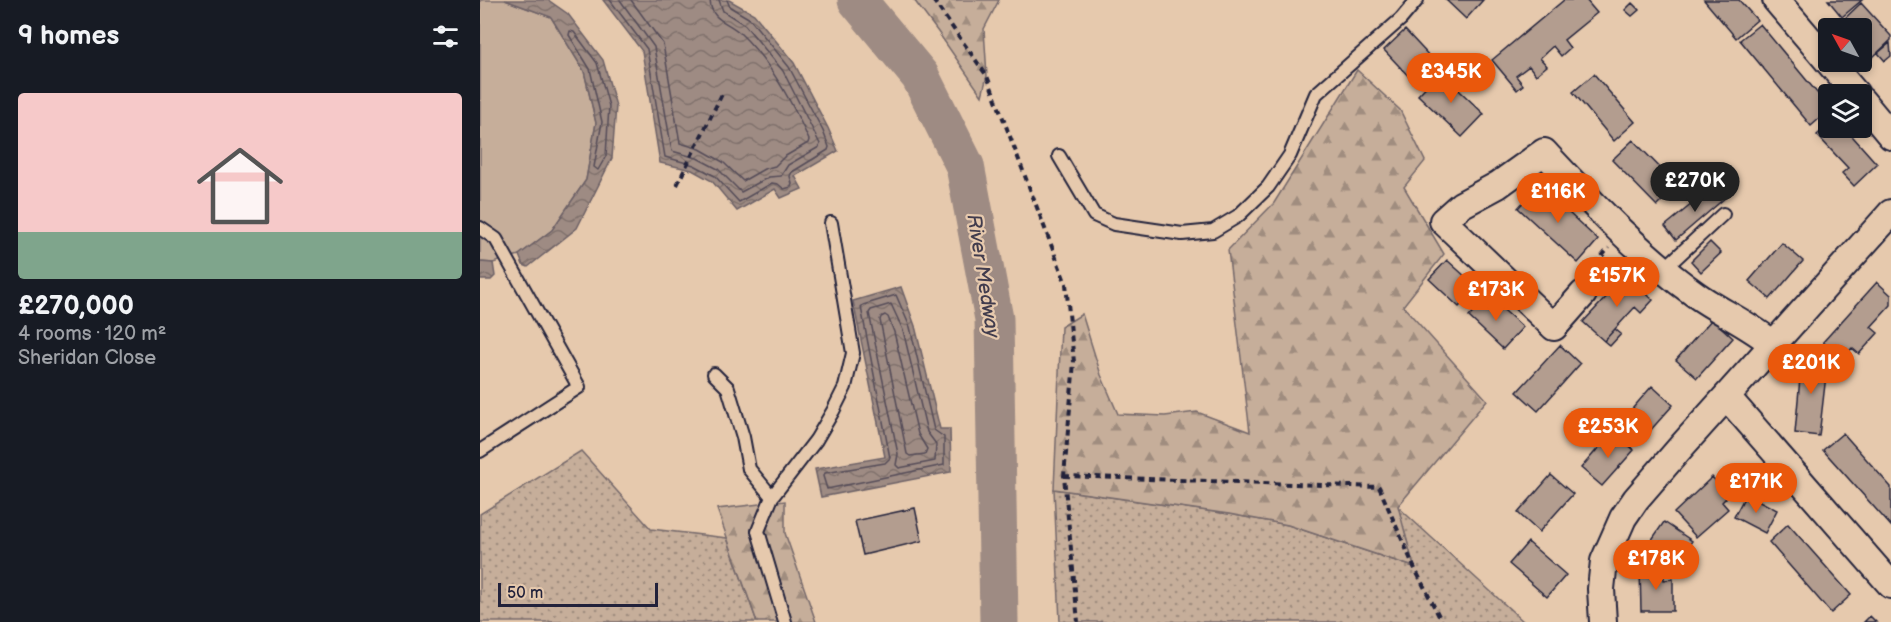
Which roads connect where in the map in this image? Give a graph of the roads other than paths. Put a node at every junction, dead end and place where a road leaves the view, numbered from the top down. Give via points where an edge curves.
1 (1417, 0) edge
2 (1776, 0) edge
3 (1847, 84) edge
4 (1872, 113) edge
5 (1891, 136) edge
6 (1059, 156) dead end
7 (1891, 213) edge
8 (1723, 214) dead end
9 (831, 223) dead end
10 (480, 228) edge
11 (1664, 269) junction
12 (1583, 294) road end
13 (1773, 345) junction
14 (714, 374) dead end
15 (1727, 397) junction
16 (480, 451) edge
17 (772, 497) junction
18 (1891, 585) edge
19 (784, 622) edge
20 (1603, 622) edge

1 - 6 lane via 1401,20 1316,94 1290,155 1268,187 1238,216 1213,231 1182,234 1114,224 1094,215
2 - 3 street
4 - 5 street
7 - 13 street
8 - 11 lane
9 - 17 lane via 853,353 846,387 816,440
10 - 16 lane via 496,239 579,387
11 - 12 street via 1544,152 1498,185 1461,205 1443,221 1554,327
11 - 13 street via 1696,295
13 - 15 street
14 - 17 lane via 728,388 749,469
15 - 18 street
15 - 20 street via 1623,518 1604,561
17 - 19 lane via 758,531

